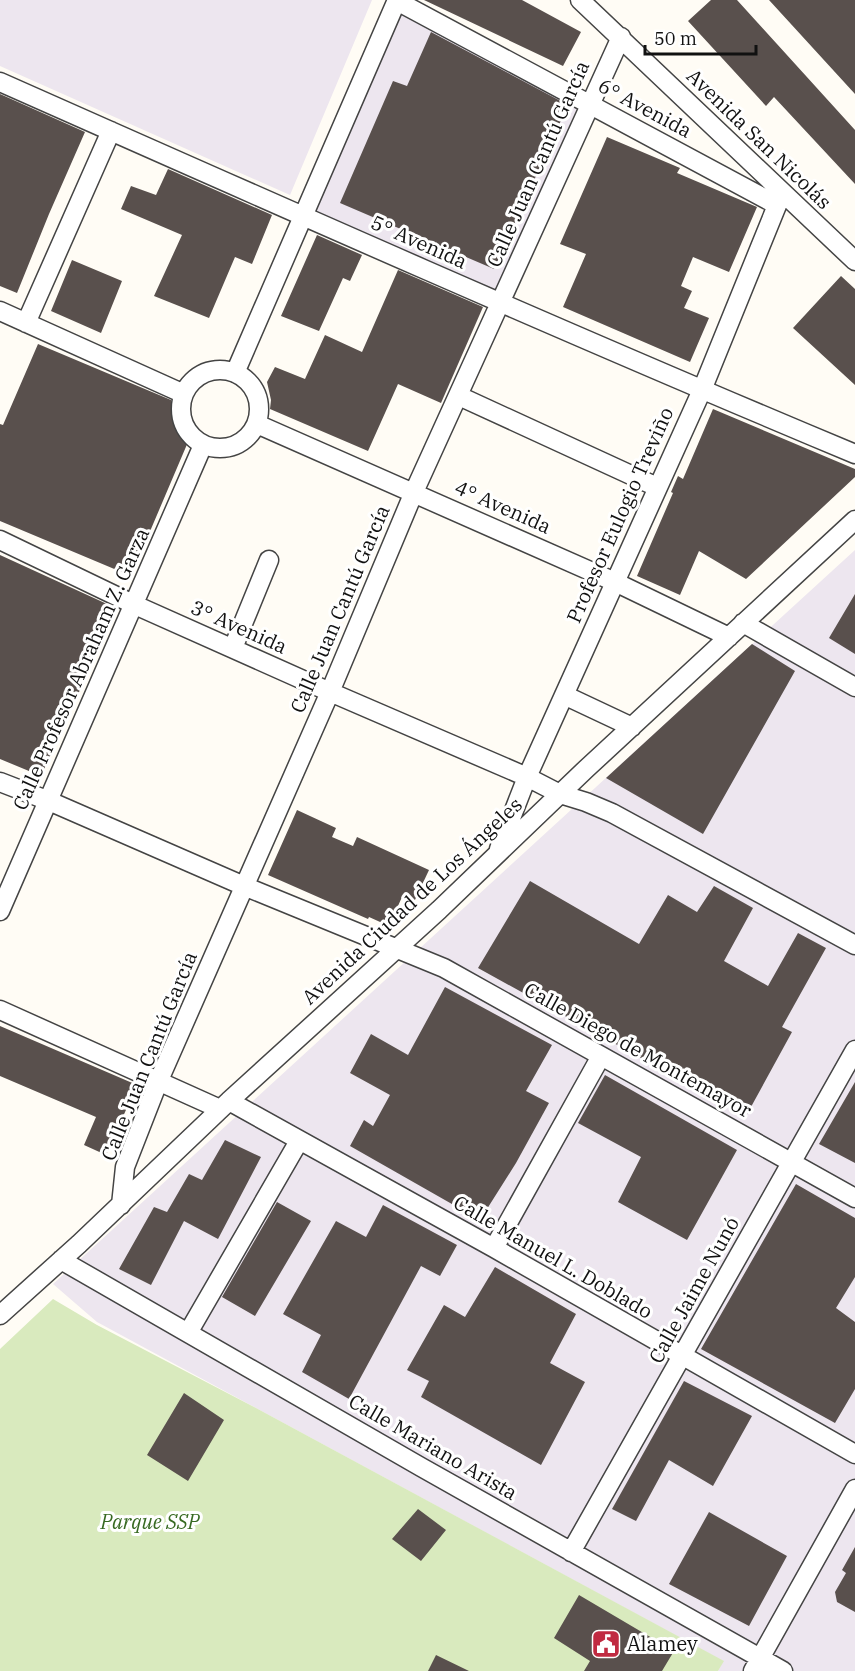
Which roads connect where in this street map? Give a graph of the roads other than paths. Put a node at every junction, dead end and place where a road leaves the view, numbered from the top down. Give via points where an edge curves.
1 (397, 0) edge
2 (580, 0) edge
3 (621, 37) junction
4 (0, 82) edge
5 (589, 104) junction
6 (111, 131) junction
7 (780, 199) junction
8 (305, 215) junction
9 (855, 261) edge
10 (499, 303) junction
11 (0, 311) edge
12 (26, 323) junction
13 (235, 373) junction
14 (702, 390) junction
15 (184, 394) junction
16 (459, 396) junction
17 (257, 424) junction
18 (203, 445) junction
19 (855, 454) edge
20 (657, 487) junction
21 (414, 492) junction
22 (855, 520) edge
23 (0, 540) edge
24 (269, 560) dead end
25 (615, 582) junction
26 (135, 604) junction
27 (743, 623) junction
28 (729, 637) junction
29 (233, 648) junction
30 (855, 687) edge
31 (330, 692) junction
32 (564, 694) junction
33 (632, 727) junction
34 (527, 777) junction
35 (0, 782) edge
36 (560, 794) junction
37 (49, 801) junction
38 (497, 854) junction
39 (244, 886) junction
40 (0, 911) edge
41 (855, 945) edge
42 (396, 949) junction
43 (0, 1010) edge
44 (855, 1050) edge
45 (601, 1056) junction
46 (159, 1080) junction
47 (224, 1105) junction
48 (299, 1141) junction
49 (792, 1162) junction
50 (855, 1197) edge
51 (121, 1205) junction
52 (494, 1248) junction
53 (61, 1260) junction
54 (0, 1315) edge
55 (188, 1333) junction
56 (682, 1357) junction
57 (855, 1454) edge
58 (855, 1489) edge
59 (571, 1552) junction
60 (756, 1665) edge
61 (783, 1671) edge

1 - 5 street, 6° Avenida
1 - 8 street
2 - 3 street, Avenida San Nicolás
3 - 5 street, Calle Juan Cantú García
3 - 7 street, Avenida San Nicolás
4 - 6 street, 5° Avenida
5 - 7 street, 6° Avenida
5 - 10 street, Calle Juan Cantú García
6 - 8 street, 5° Avenida
6 - 12 street
7 - 9 street, Avenida San Nicolás
7 - 14 street, Profesor Eulogio Treviño
8 - 10 street, 5° Avenida
8 - 13 street
10 - 14 street, 5° Avenida
10 - 16 street, Calle Juan Cantú García
11 - 12 street
12 - 15 street
13 - 15 street via 210,371 198,376
13 - 17 street via 254,388
14 - 19 street, 5° Avenida
14 - 20 street, Profesor Eulogio Treviño
15 - 18 street via 184,425
16 - 20 street
16 - 21 street, Calle Juan Cantú García
17 - 18 street via 250,435 228,448
17 - 21 street, 4° Avenida
18 - 26 street, Calle Profesor Abraham Z. Garza
20 - 25 street, Profesor Eulogio Treviño
21 - 25 street, 4° Avenida
21 - 31 street, Calle Juan Cantú García
22 - 27 street, Avenida Ciudad de Los Ángeles
23 - 26 street, 3° Avenida
24 - 29 street
25 - 28 street, 4° Avenida
25 - 32 street, Profesor Eulogio Treviño
26 - 29 street, 3° Avenida
26 - 37 street, Calle Profesor Abraham Z. Garza
27 - 28 street, Avenida Ciudad de Los Ángeles
27 - 30 street
28 - 33 street, Avenida Ciudad de Los Ángeles
29 - 31 street, 3° Avenida
31 - 34 street, 3° Avenida
31 - 39 street, Calle Juan Cantú García
32 - 33 street
32 - 34 street, Profesor Eulogio Treviño
33 - 36 street, Avenida Ciudad de Los Ángeles
34 - 36 street, 3° Avenida
34 - 38 street, Profesor Eulogio Treviño
35 - 37 street, Calle Diego de Montemayor
36 - 38 street, Avenida Ciudad de Los Ángeles
36 - 41 street, 3° Avenida via 612,813
37 - 39 street, Calle Diego de Montemayor
37 - 40 street, Calle Profesor Abraham Z. Garza
38 - 42 street, Avenida Ciudad de Los Ángeles
39 - 42 street, Calle Diego de Montemayor
39 - 46 street, Calle Juan Cantú García
42 - 45 street, Calle Diego de Montemayor via 444,968
42 - 47 street, Avenida Ciudad de Los Ángeles
43 - 46 street, Calle Manuel L. Doblado
44 - 49 street, Calle Jaime Nunó
45 - 49 street, Calle Diego de Montemayor
45 - 52 street
46 - 47 street, Calle Manuel L. Doblado
46 - 51 street, Calle Juan Cantú García via 125,1167
47 - 48 street, Calle Manuel L. Doblado
47 - 51 street, Avenida Ciudad de Los Ángeles
48 - 52 street, Calle Manuel L. Doblado
48 - 55 street
49 - 50 street, Calle Diego de Montemayor
49 - 56 street, Calle Jaime Nunó
51 - 53 street, Avenida Ciudad de Los Ángeles
52 - 56 street, Calle Manuel L. Doblado
53 - 54 street, Avenida Ciudad de Los Ángeles
53 - 55 street, Calle Mariano Arista
55 - 59 street, Calle Mariano Arista
56 - 57 street, Calle Manuel L. Doblado
56 - 59 street, Calle Jaime Nunó
58 - 60 street
59 - 60 street, Calle Mariano Arista
60 - 61 street, Calle Mariano Arista

